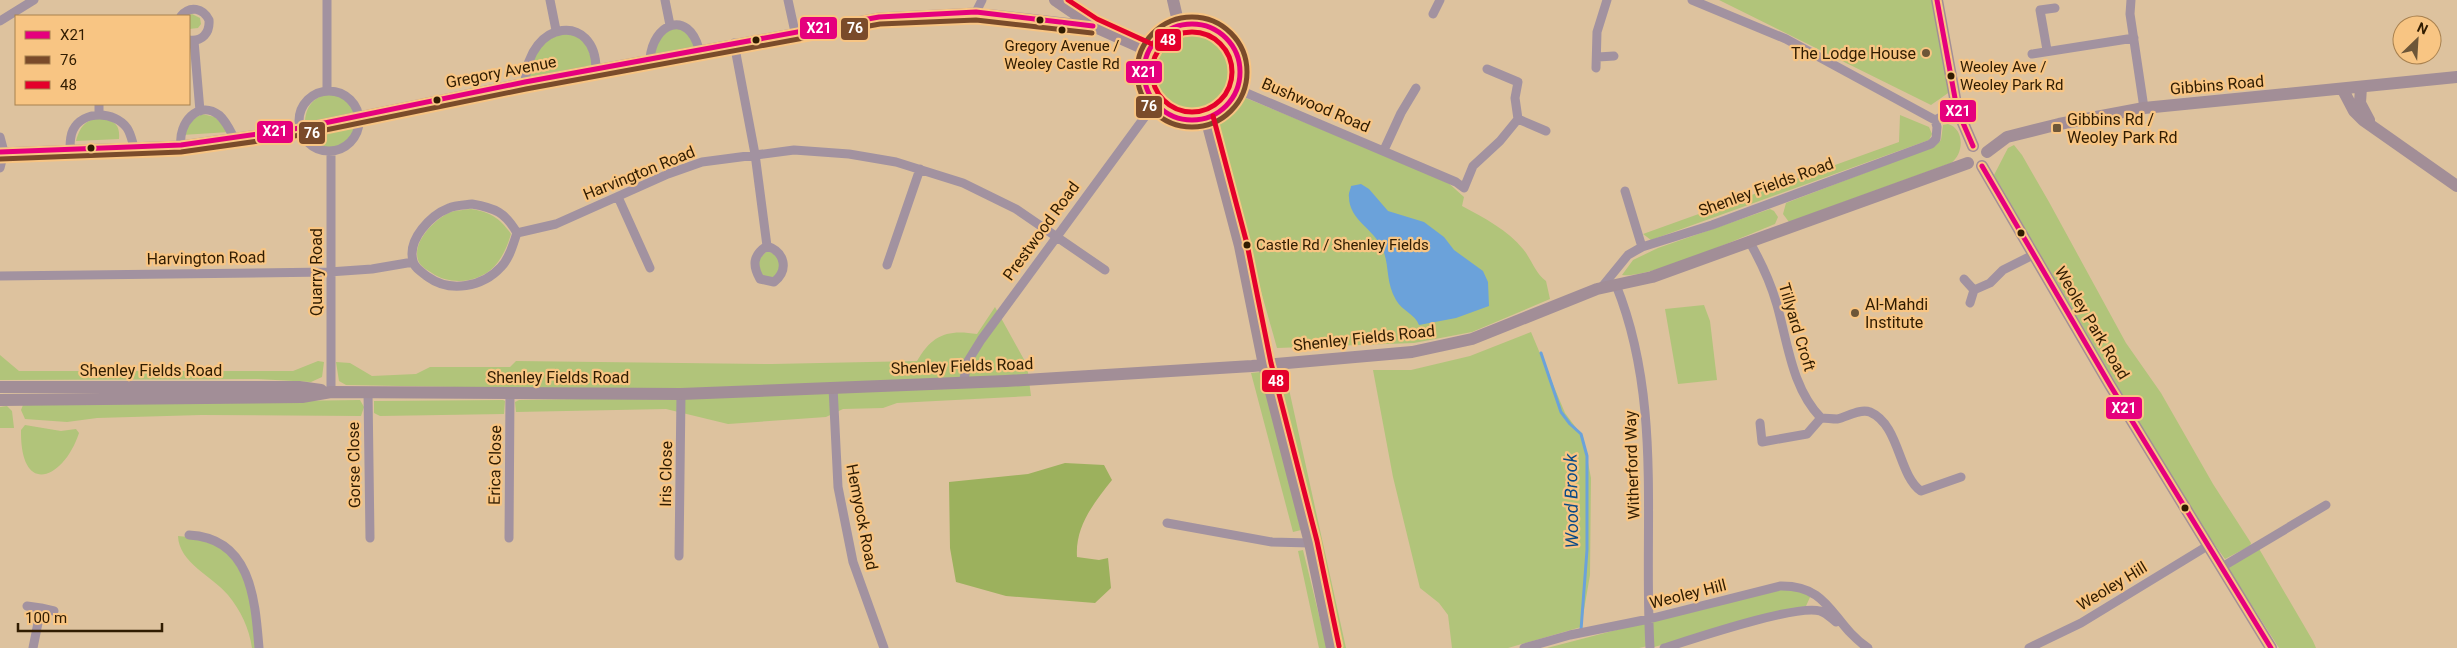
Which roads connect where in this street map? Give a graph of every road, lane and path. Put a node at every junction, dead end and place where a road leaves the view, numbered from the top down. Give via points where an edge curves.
1 (34, 0) edge
2 (327, 0) edge
3 (550, 0) edge
4 (665, 0) edge
5 (788, 0) edge
6 (982, 0) edge
7 (1055, 0) edge
8 (1173, 0) edge
9 (1440, 0) edge
10 (1607, 0) edge
11 (1692, 0) edge
12 (1936, 0) edge
13 (2131, 0) edge
14 (2055, 8) dead end
15 (976, 12) junction
16 (1433, 14) dead end
17 (182, 15) edge
18 (0, 21) edge
19 (670, 25) junction
20 (1093, 26) junction
21 (1179, 26) junction
22 (556, 30) junction
23 (795, 32) junction
24 (2134, 38) junction
25 (191, 40) edge
26 (734, 43) junction
27 (699, 49) junction
28 (2047, 50) junction
29 (1148, 51) junction
30 (2032, 54) dead end
31 (1614, 56) dead end
32 (1598, 57) junction
33 (650, 59) junction
34 (1596, 68) dead end
35 (596, 69) junction
36 (1487, 69) dead end
37 (2457, 77) edge
38 (525, 82) junction
39 (2361, 87) junction
40 (1416, 88) dead end
41 (1237, 89) junction
42 (328, 90) junction
43 (2343, 90) junction
44 (1155, 103) junction
45 (98, 105) edge
46 (2144, 108) junction
47 (1957, 109) junction
48 (200, 111) junction
49 (98, 115) junction
50 (359, 116) junction
51 (1206, 118) junction
52 (1518, 119) junction
53 (1935, 120) junction
54 (2374, 126) junction
55 (300, 128) junction
56 (1546, 131) dead end
57 (0, 137) edge
58 (234, 138) junction
59 (181, 145) junction
60 (1973, 146) junction
61 (134, 147) junction
62 (70, 149) junction
63 (1384, 150) junction
64 (2, 152) edge
65 (331, 152) junction
66 (1987, 152) junction
67 (756, 154) junction
68 (1968, 163) junction
69 (1982, 166) junction
70 (0, 168) edge
71 (920, 169) junction
72 (2457, 186) edge
73 (1625, 191) dead end
74 (618, 197) junction
75 (517, 233) junction
76 (1056, 236) junction
77 (1749, 241) junction
78 (767, 246) dead end
79 (1642, 248) junction
80 (2033, 255) junction
81 (413, 262) junction
82 (887, 265) dead end
83 (650, 268) dead end
84 (1105, 270) dead end
85 (329, 272) junction
86 (0, 276) edge
87 (1964, 278) dead end
88 (1616, 285) junction
89 (1601, 289) junction
90 (1974, 290) junction
91 (1970, 303) dead end
92 (1264, 364) junction
93 (963, 383) junction
94 (0, 386) edge
95 (833, 387) junction
96 (330, 392) junction
97 (368, 392) junction
98 (510, 393) junction
99 (680, 394) junction
100 (0, 400) edge
101 (1821, 418) junction
102 (1760, 422) dead end
103 (1962, 477) dead end
104 (2326, 505) dead end
105 (1167, 523) dead end
106 (189, 535) dead end
107 (370, 538) dead end
108 (509, 538) dead end
109 (1310, 543) junction
110 (2209, 545) junction
111 (679, 556) dead end
112 (2222, 567) junction
113 (27, 606) dead end
114 (41, 608) junction
115 (54, 611) dead end
116 (1649, 620) junction
117 (1844, 628) junction
118 (33, 648) edge
119 (259, 648) edge
120 (884, 648) edge
121 (1332, 648) edge
122 (1524, 648) edge
123 (1650, 648) edge
124 (1664, 648) edge
125 (1868, 648) edge
126 (2029, 648) edge
127 (2271, 648) edge

1 - 18 street
2 - 42 street
3 - 22 street
4 - 19 street
5 - 23 street
6 - 15 street
7 - 20 street
8 - 21 street
9 - 16 street
10 - 32 street via 1597,32
11 - 53 street via 1786,39
12 - 47 street
13 - 24 street
14 - 28 street via 2040,10
15 - 20 street, Gregory Avenue
15 - 23 street, Gregory Avenue via 879,18
17 - 25 street via 197,9 209,20 208,32 200,40
19 - 27 street via 682,26 691,32
19 - 33 street via 654,40
20 - 29 street
21 - 29 street via 1160,36
21 - 41 street via 1198,24 1216,31 1230,43 1240,70
22 - 35 street via 586,39 596,56
22 - 38 street via 538,42 526,70
23 - 26 street, Gregory Avenue
24 - 28 street
24 - 46 street
25 - 48 street
26 - 27 street, Gregory Avenue
26 - 67 street
27 - 33 street, Gregory Avenue
28 - 30 street
29 - 44 street via 1145,83
31 - 32 street
32 - 34 street
33 - 35 street, Gregory Avenue
35 - 38 street, Gregory Avenue
36 - 52 street via 1518,82 1515,98
37 - 39 street, Gibbins Road
38 - 50 street, Gregory Avenue
39 - 43 street, Gibbins Road
39 - 54 street via 2360,103
40 - 63 street, Bushwood Road
41 - 51 street via 1223,108
41 - 63 street, Bushwood Road
42 - 50 street via 352,100
42 - 55 street via 308,100 299,116
43 - 46 street, Gibbins Road
43 - 54 street via 2354,111
44 - 51 street via 1181,119
44 - 76 street, Prestwood Road
45 - 49 street
46 - 66 street, Gibbins Road via 2007,136
47 - 53 street
47 - 60 street
48 - 58 street via 218,114
48 - 59 street via 182,124 179,134
49 - 61 street via 123,124
49 - 62 street via 83,120 74,128
50 - 55 street, Gregory Avenue
50 - 65 street via 359,130 352,142
51 - 92 street via 1240,246
52 - 56 street
52 - 63 street, Bushwood Road via 1500,142 1473,166 1464,188
53 - 79 street, Shenley Fields Road via 1936,139 1931,144
54 - 72 street
55 - 58 street, Gregory Avenue
55 - 65 street via 302,136 313,147
57 - 64 street
58 - 59 street, Gregory Avenue
59 - 61 street, Gregory Avenue
60 - 66 street via 1980,146
60 - 68 street via 1966,153
61 - 62 street, Gregory Avenue
62 - 64 street, Gregory Avenue
64 - 70 street
65 - 85 street, Quarry Road
66 - 69 street via 1987,162
67 - 71 street, Harvington Road via 794,150 849,154
67 - 74 street, Harvington Road via 702,162
67 - 78 street
68 - 69 street via 1973,167
68 - 77 street, Shenley Fields Road
69 - 80 street, Weoley Park Road
71 - 76 street, Harvington Road via 964,183 1016,209
71 - 82 street
73 - 79 street
74 - 75 street, Harvington Road via 556,224
74 - 83 street
75 - 81 street via 502,266 488,279 470,285 435,282
75 - 81 street via 508,217 490,207 472,204 450,207 418,234 413,247
76 - 84 street, Harvington Road
76 - 93 street, Prestwood Road via 980,340 968,361
77 - 88 street, Shenley Fields Road via 1652,277
77 - 101 street, Tillyard Croft via 1776,303 1800,390
79 - 89 street, Shenley Fields Road via 1628,255
80 - 90 street via 2003,270 1990,284
80 - 110 street, Weoley Park Road
81 - 85 street, Harvington Road
85 - 86 street, Harvington Road
85 - 96 street, Quarry Road
87 - 90 street
88 - 89 street, Shenley Fields Road
88 - 116 street, Witherford Way via 1645,405 1649,450
89 - 92 street, Shenley Fields Road via 1455,343 1412,352
90 - 91 street
92 - 93 street, Shenley Fields Road
92 - 109 street
93 - 95 street, Shenley Fields Road
94 - 96 street, Shenley Fields Road via 299,387
95 - 99 street, Shenley Fields Road
95 - 120 street, Hemyock Road via 838,487 853,562
96 - 97 street, Shenley Fields Road
96 - 100 street, Shenley Fields Road via 302,397
97 - 98 street, Shenley Fields Road
97 - 107 street, Gorse Close
98 - 99 street, Shenley Fields Road
98 - 108 street, Erica Close
99 - 111 street, Iris Close
101 - 102 street via 1807,434 1762,442
101 - 103 street via 1836,419 1870,412 1882,421 1914,486 1921,492
104 - 112 street
105 - 109 street via 1272,542
106 - 119 street via 202,535 222,542 238,557 251,589
109 - 121 street
110 - 112 street, Weoley Park Road
110 - 126 street, Weoley Hill via 2081,623
112 - 127 street, Weoley Park Road
113 - 114 street
114 - 115 street
114 - 118 street
116 - 117 street, Weoley Hill via 1780,586 1794,586 1811,590 1825,602
116 - 122 street, Weoley Hill via 1570,635
116 - 123 street, Witherford Way
117 - 124 street, Weoley Hill via 1821,611 1805,610
117 - 125 street, Weoley Hill

